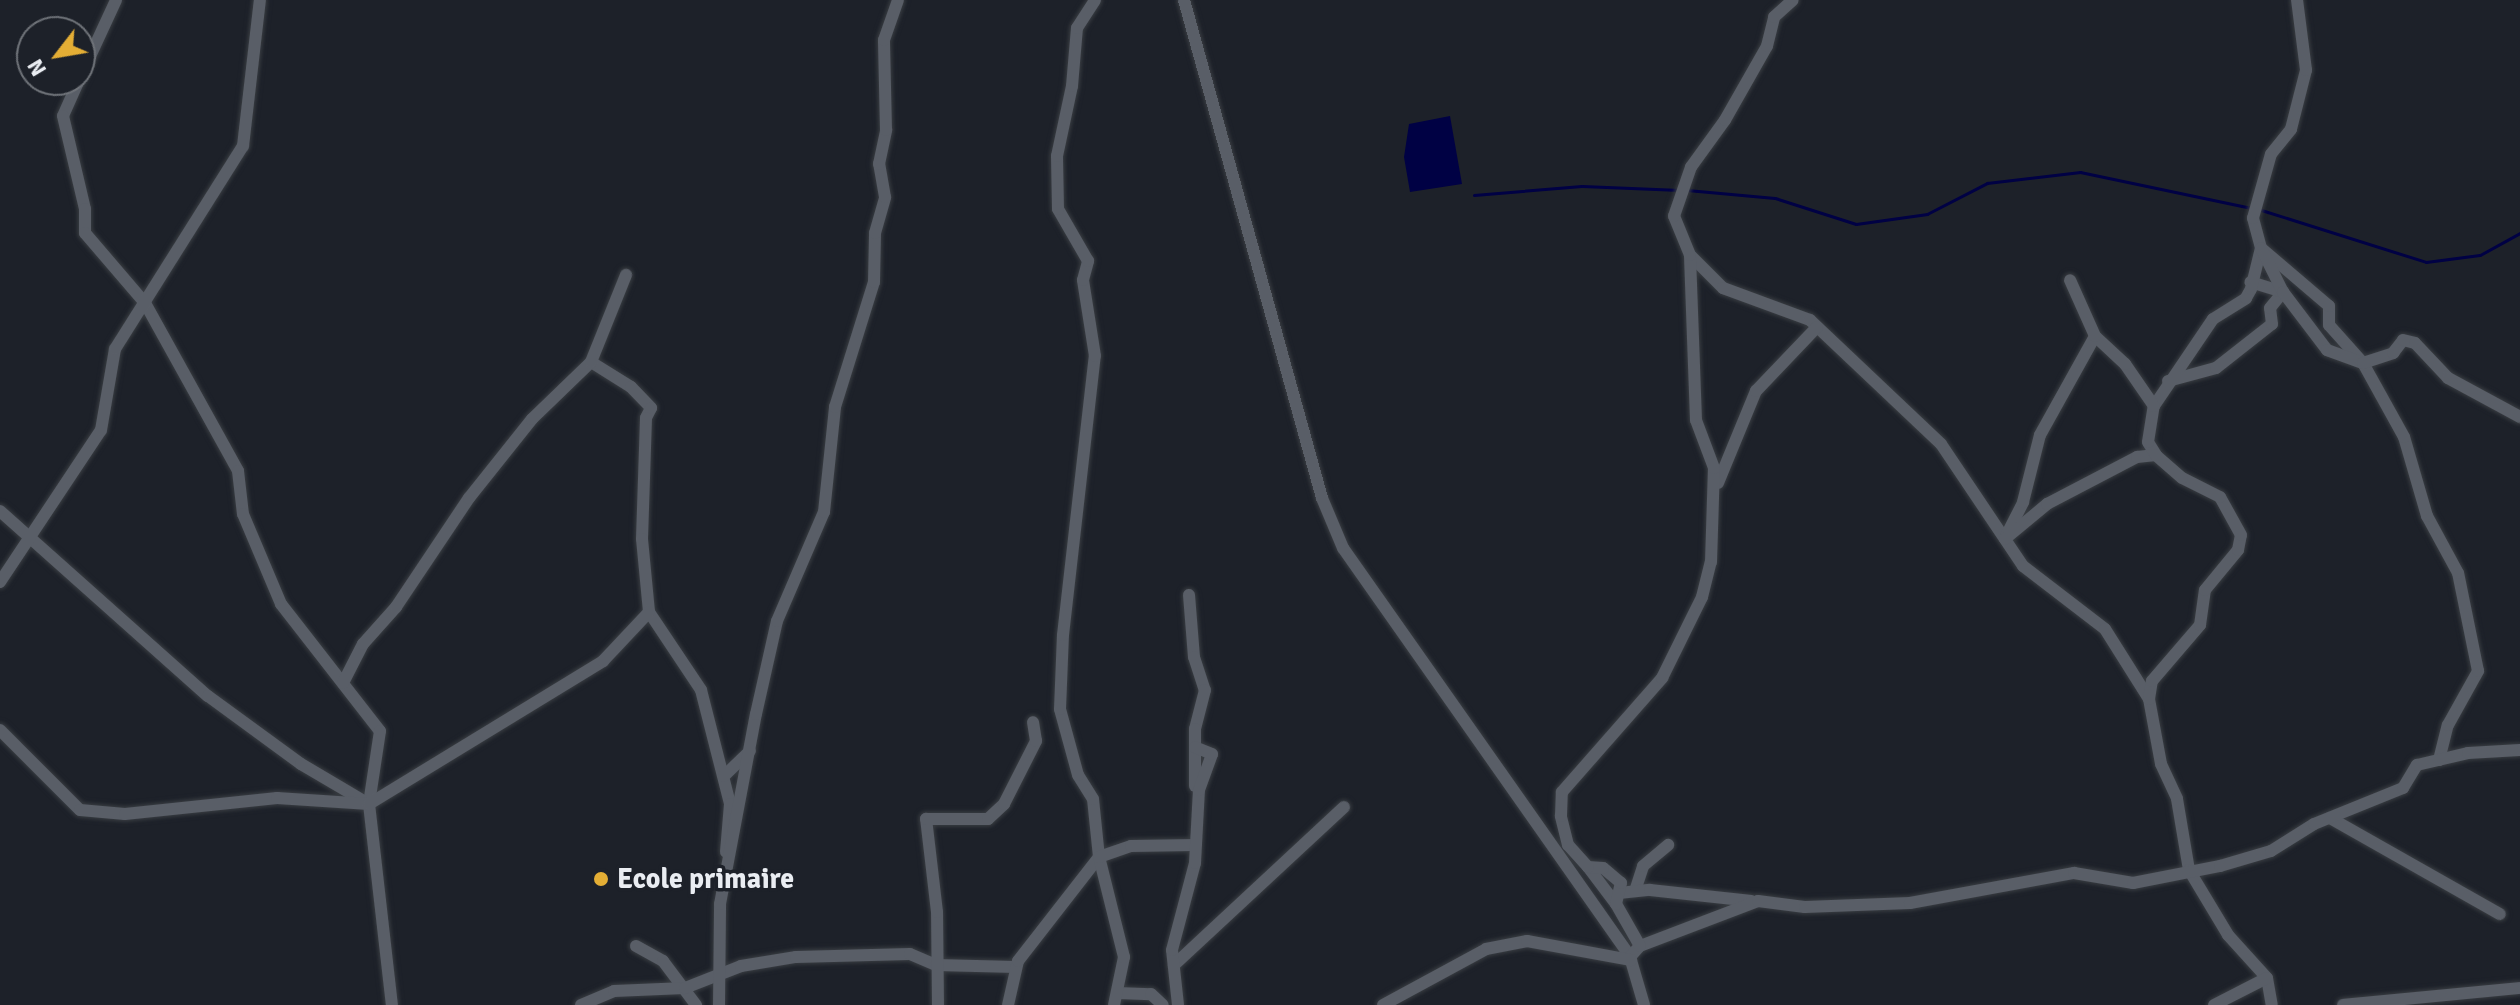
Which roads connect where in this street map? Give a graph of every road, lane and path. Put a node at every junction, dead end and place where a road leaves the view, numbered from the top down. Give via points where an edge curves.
1 (116, 0) edge
2 (260, 0) edge
3 (898, 0) edge
4 (1095, 0) edge
5 (1184, 0) edge
6 (1793, 0) edge
7 (2297, 0) edge
8 (96, 44) edge
9 (72, 96) edge
10 (2261, 248) junction
11 (1690, 255) junction
12 (626, 275) dead end
13 (2070, 280) dead end
14 (2251, 282) junction
15 (2283, 292) junction
16 (145, 303) junction
17 (1817, 327) junction
18 (2095, 336) junction
19 (591, 362) junction
20 (2363, 363) junction
21 (2167, 381) junction
22 (2154, 406) junction
23 (2520, 417) edge
24 (2156, 455) junction
25 (1716, 494) junction
26 (0, 511) edge
27 (28, 535) junction
28 (2005, 539) junction
29 (0, 582) edge
30 (1189, 595) dead end
31 (649, 612) junction
32 (343, 683) junction
33 (2149, 699) junction
34 (1033, 722) dead end
35 (0, 730) edge
36 (754, 745) junction
37 (2520, 750) edge
38 (2439, 760) junction
39 (724, 776) junction
40 (369, 804) junction
41 (1344, 807) dead end
42 (2330, 818) junction
43 (1195, 845) junction
44 (1668, 845) dead end
45 (1099, 857) junction
46 (726, 868) junction
47 (2189, 870) junction
48 (1642, 891) junction
49 (1589, 899) junction
50 (1617, 899) junction
51 (1758, 901) junction
52 (2500, 914) dead end
53 (636, 946) dead end
54 (1640, 946) junction
55 (1630, 959) junction
56 (936, 965) junction
57 (1174, 965) junction
58 (1016, 967) junction
59 (718, 976) junction
60 (2267, 978) junction
61 (685, 988) junction
62 (2520, 988) edge
63 (1116, 999) edge
64 (392, 1005) edge
65 (581, 1005) edge
66 (696, 1005) edge
67 (719, 1005) edge
68 (938, 1005) edge
69 (1008, 1005) edge
70 (1163, 1005) edge
71 (1178, 1005) edge
72 (1383, 1005) edge
73 (1644, 1005) edge
74 (2214, 1005) edge
75 (2272, 1005) edge
76 (2343, 1005) edge

1 - 8 street
2 - 16 street via 243,146
3 - 36 street via 884,40 886,130 879,164 885,197 875,233 874,282 835,407 824,512 777,621
4 - 45 street via 1077,28 1072,86 1057,156 1058,209 1088,261 1083,280 1095,356 1063,635 1060,709 1078,775 1093,799
5 - 49 street via 1300,421 1343,548
6 - 11 street via 1774,17 1767,46 1680,190 1674,216
7 - 10 street via 2307,62 2291,129 2271,154 2253,218
9 - 16 street via 63,116 85,209 85,233
10 - 14 street
10 - 15 street
10 - 20 street via 2329,306 2329,325
11 - 17 street via 1723,288
11 - 25 street via 1696,420 1714,468
12 - 19 street
13 - 18 street
14 - 15 street
14 - 21 street via 2246,298 2213,319
15 - 20 street via 2327,350
15 - 21 street via 2270,308 2272,324 2237,355 2203,374
16 - 27 street via 115,349 101,430
16 - 32 street via 238,471 243,514 281,604
17 - 25 street via 1756,391
17 - 28 street via 1941,444
18 - 22 street via 2125,364
18 - 28 street via 2040,435 2023,502
19 - 31 street via 631,387 651,408 646,418 642,539
19 - 32 street via 532,419 469,498 396,607 363,644
20 - 23 street via 2393,353 2403,340 2415,343 2448,378
20 - 38 street via 2404,437 2427,516 2458,573 2477,648 2474,684 2448,725
21 - 22 street
22 - 24 street via 2148,442
24 - 28 street via 2137,457 2047,504
24 - 33 street via 2182,478 2220,497 2241,535 2238,550 2205,590 2200,625 2152,681
25 - 50 street via 1711,562 1702,597 1662,678 1562,792 1568,845
26 - 27 street
27 - 29 street
27 - 40 street via 208,696 301,764
28 - 33 street via 2023,566 2105,629
30 - 43 street via 1194,657 1205,690 1195,747 1212,754 1196,809
31 - 39 street via 701,690
31 - 40 street via 603,661
32 - 40 street via 380,731
33 - 47 street via 2161,764 2177,799
34 - 56 street via 1036,741 1004,804 988,819 926,819 937,912
35 - 40 street via 80,810 125,814 277,798
36 - 39 street
36 - 46 street
37 - 38 street
38 - 42 street via 2417,765 2403,788
39 - 46 street via 730,804
40 - 64 street
41 - 57 street
42 - 47 street via 2271,851
42 - 52 street
43 - 45 street via 1131,846
43 - 57 street via 1185,915 1172,950
44 - 48 street via 1643,866
45 - 58 street
45 - 63 street via 1124,957
46 - 59 street
47 - 51 street via 2133,883 2074,873 1910,903 1805,907
47 - 60 street via 2228,935
48 - 50 street
48 - 51 street
49 - 50 street
49 - 55 street
50 - 54 street
51 - 54 street
53 - 61 street via 663,961
54 - 55 street
55 - 72 street via 1527,941 1486,949
55 - 73 street
56 - 58 street
56 - 59 street via 910,954 796,957 758,961
56 - 68 street
57 - 71 street
58 - 69 street
59 - 61 street
59 - 67 street
60 - 74 street
60 - 75 street
61 - 65 street via 614,991
61 - 66 street
62 - 76 street
63 - 70 street via 1151,994

